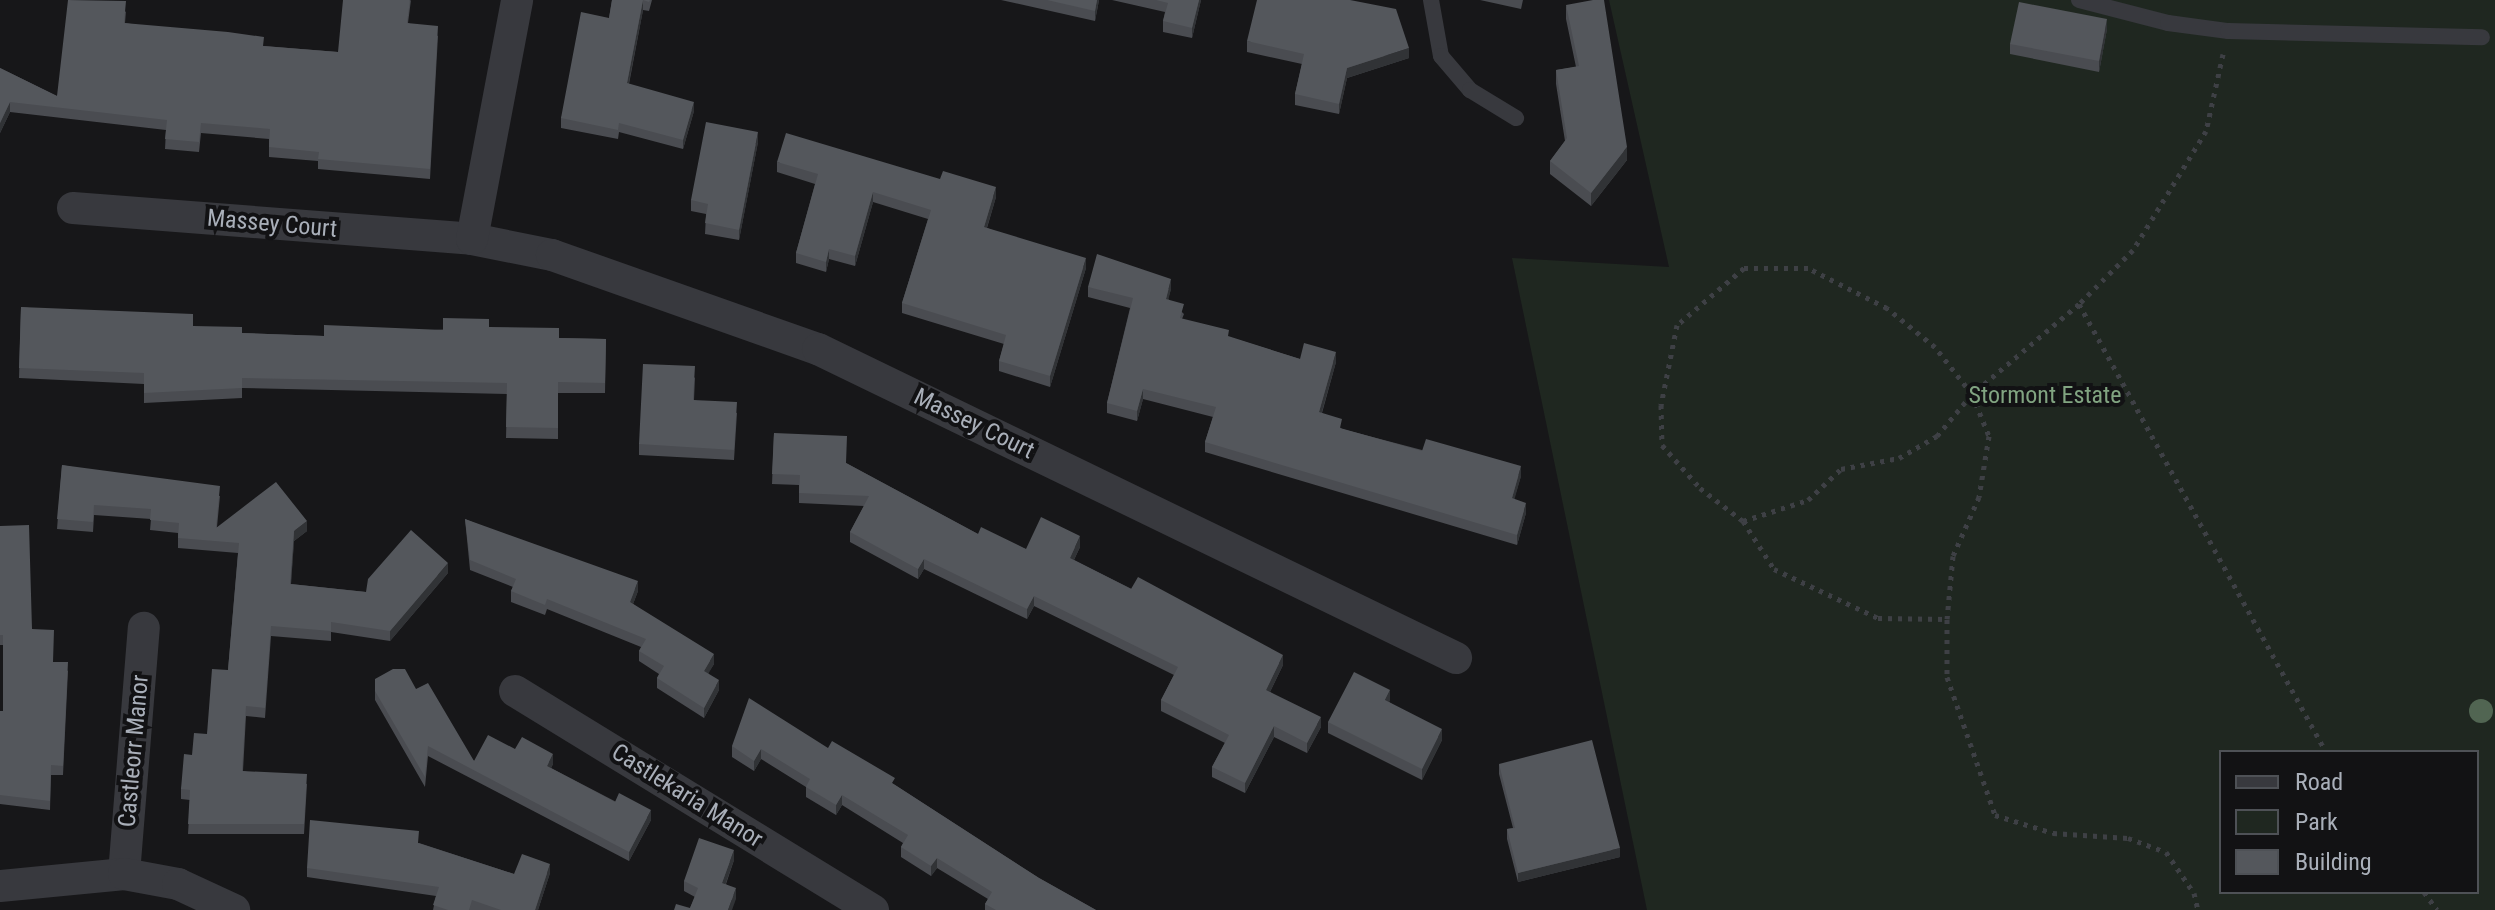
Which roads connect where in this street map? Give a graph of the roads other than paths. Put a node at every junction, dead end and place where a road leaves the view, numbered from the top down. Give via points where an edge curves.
1 (517, 0) edge
2 (1431, 0) edge
3 (2079, 0) edge
4 (2482, 37) dead end
5 (1516, 118) dead end
6 (73, 208) dead end
7 (472, 239) junction
8 (144, 628) dead end
9 (1456, 658) dead end
10 (515, 691) dead end
11 (124, 874) junction
12 (0, 886) edge
13 (861, 907) edge
14 (234, 910) edge

1 - 7 street
2 - 5 lane via 1441,56 1470,90
3 - 4 lane via 2168,23 2228,31
6 - 7 street, Massey Court
7 - 9 street, Massey Court via 552,255 818,349
8 - 11 street, Castleorr Manor
10 - 13 street, Castlekaria Manor
11 - 12 street
11 - 14 street via 178,884

